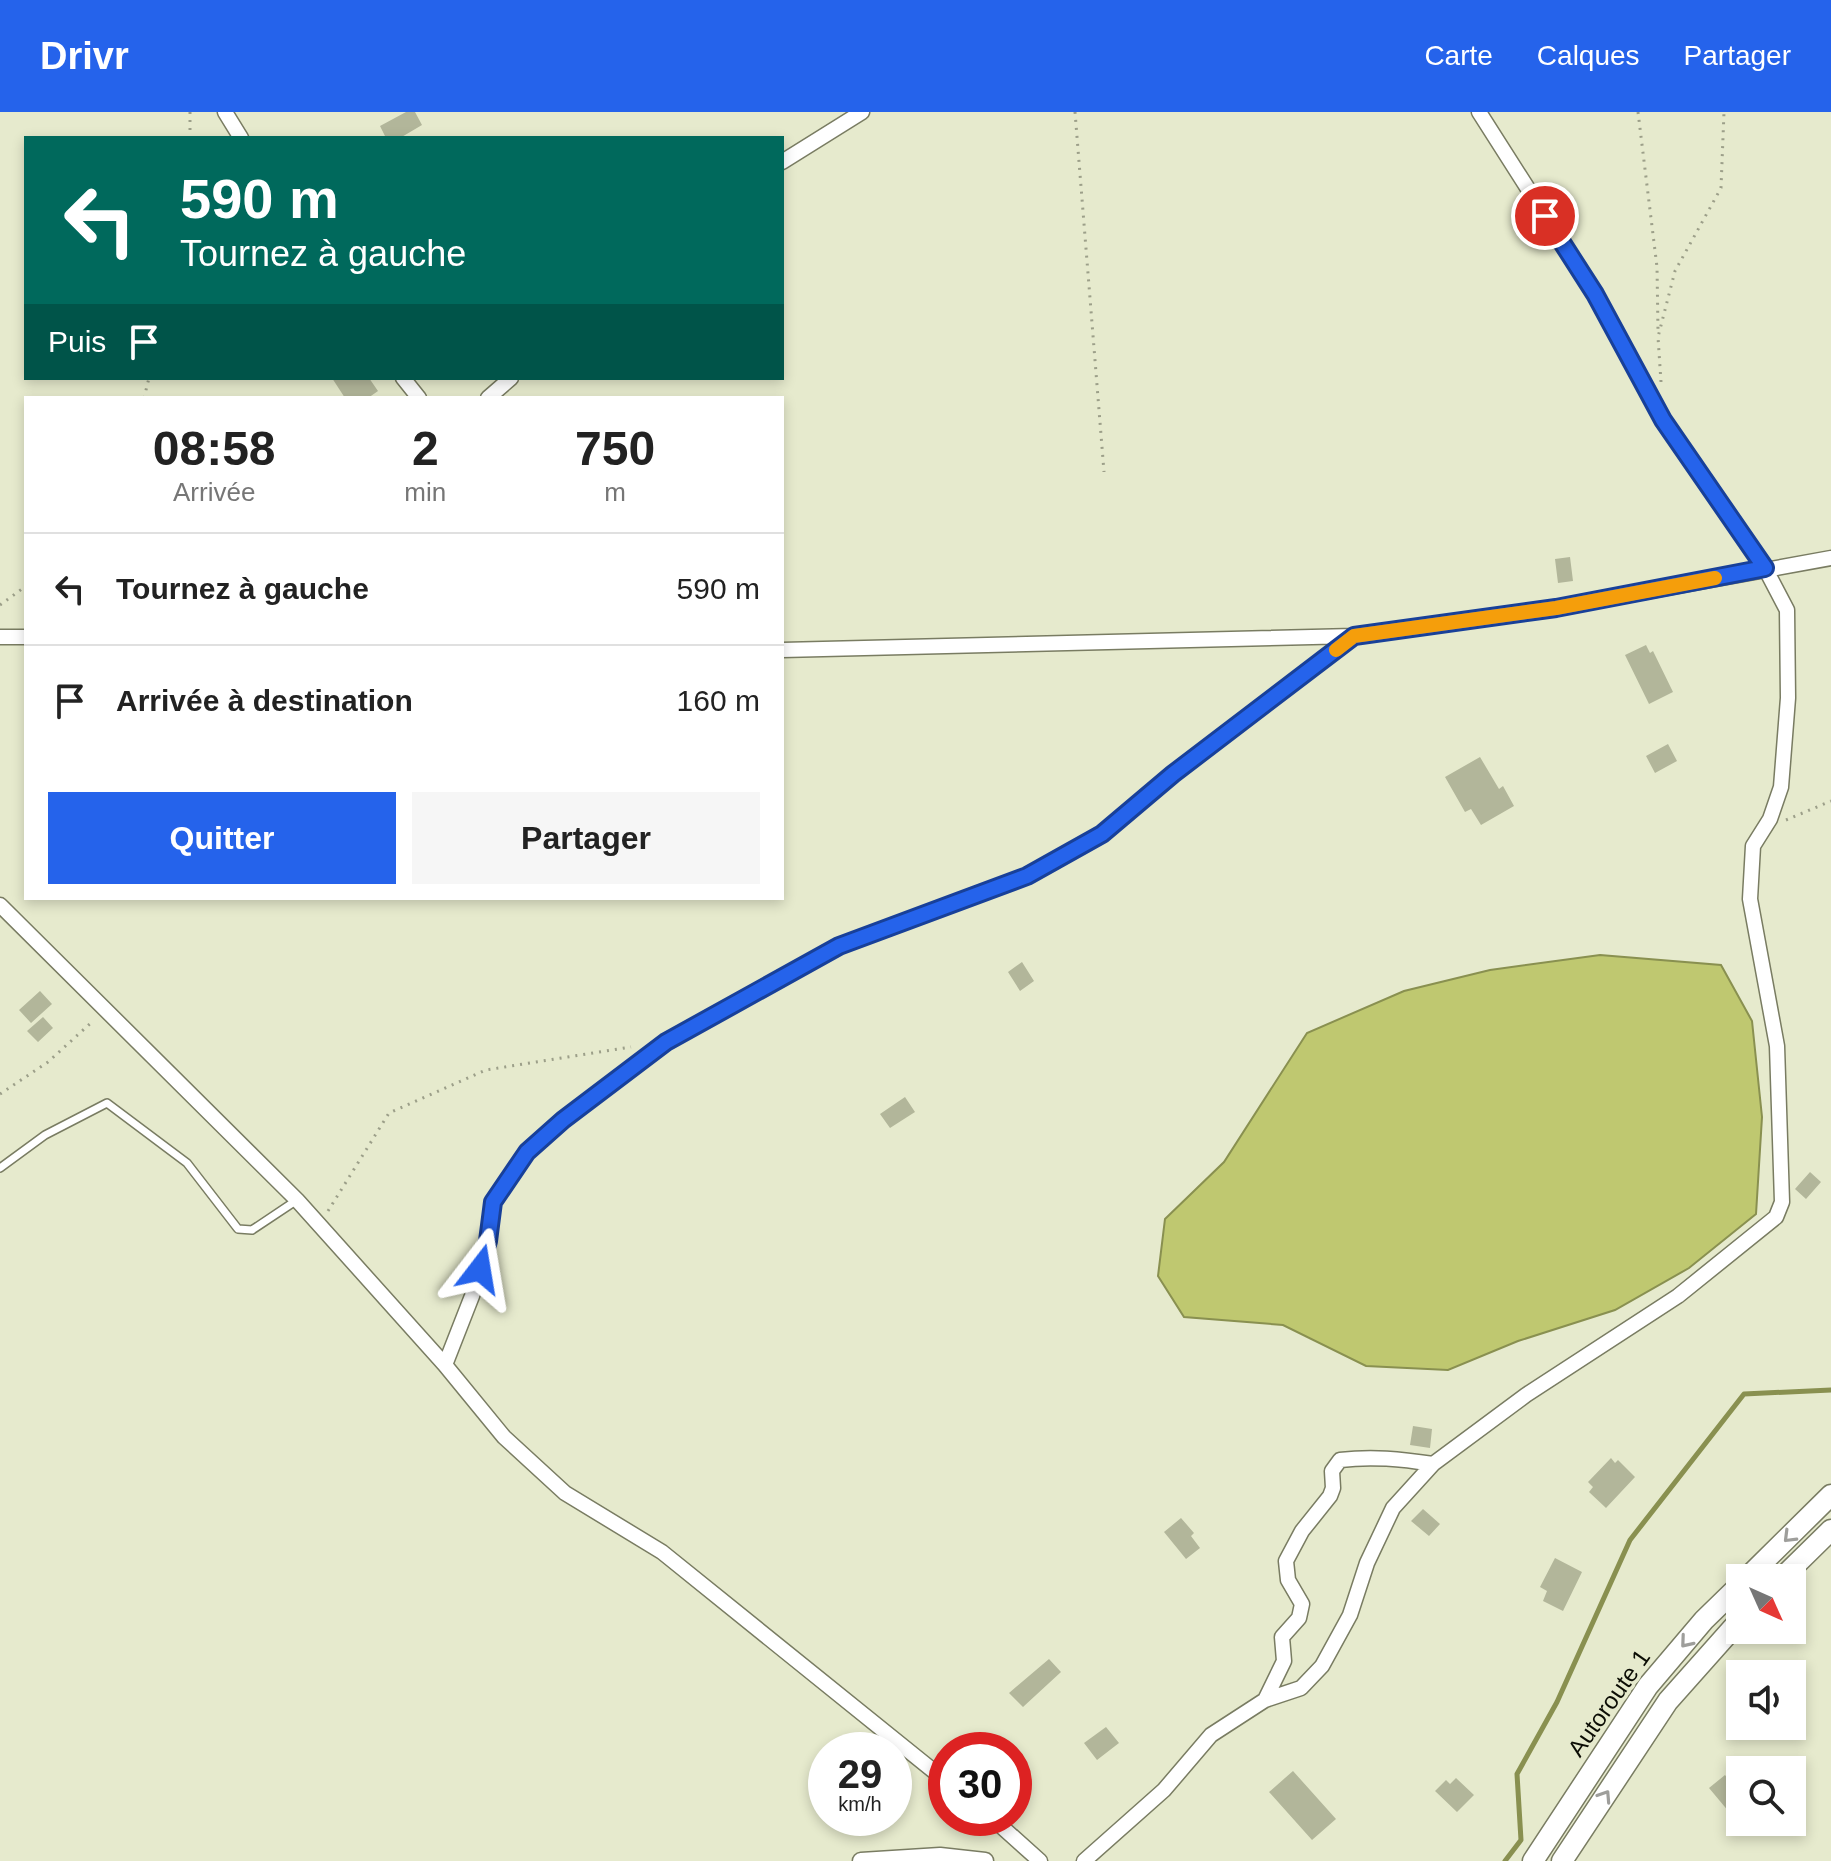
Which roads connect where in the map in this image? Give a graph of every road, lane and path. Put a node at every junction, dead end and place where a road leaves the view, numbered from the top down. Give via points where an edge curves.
1 (190, 112) edge
2 (225, 112) edge
3 (862, 112) edge
4 (1075, 112) edge
5 (1479, 112) edge
6 (1638, 112) edge
7 (1724, 112) edge
8 (190, 136) edge
9 (240, 136) edge
10 (784, 161) edge
11 (1658, 337) junction
12 (405, 380) edge
13 (509, 380) edge
14 (417, 396) edge
15 (490, 396) edge
16 (1663, 420) junction
17 (1104, 472) dead end
18 (1831, 558) edge
19 (1765, 568) junction
20 (24, 587) edge
21 (0, 605) edge
22 (1354, 636) junction
23 (0, 637) edge
24 (24, 637) edge
25 (784, 650) edge
26 (1831, 801) edge
27 (1764, 829) junction
28 (0, 905) edge
29 (104, 1011) junction
30 (636, 1046) dead end
31 (0, 1094) edge
32 (0, 1168) edge
33 (297, 1200) junction
34 (319, 1226) junction
35 (445, 1365) junction
36 (1433, 1464) junction
37 (1831, 1495) edge
38 (1831, 1530) edge
39 (1761, 1564) edge
40 (1796, 1564) edge
41 (1726, 1599) edge
42 (1726, 1636) edge
43 (1265, 1700) junction
44 (928, 1766) edge
45 (1012, 1836) edge
46 (861, 1861) edge
47 (985, 1861) edge
48 (1040, 1861) edge
49 (1084, 1861) edge
50 (1533, 1861) edge
51 (1562, 1861) edge

1 - 8 path
2 - 9 street
3 - 10 street
4 - 17 path
5 - 16 street via 1595,294
6 - 11 path via 1657,267
7 - 11 path via 1721,188 1675,271
11 - 16 path
12 - 14 street
13 - 15 street
16 - 19 street
18 - 19 street
19 - 22 street via 1556,608
19 - 27 street via 1787,610 1788,698 1781,787
20 - 21 path
22 - 25 street
22 - 35 street via 1102,834 1027,876 839,946 666,1042 563,1120 527,1152 493,1202 472,1296
23 - 24 street
26 - 27 path
27 - 36 street via 1753,846 1750,899 1777,1046 1782,1202 1776,1217 1678,1296 1526,1395
28 - 29 street
29 - 31 path via 48,1062
29 - 33 street
30 - 34 path via 486,1070 389,1113
32 - 33 lane via 45,1135 107,1103 187,1163 238,1229 252,1230
33 - 34 street
34 - 35 street
35 - 44 street via 504,1437 565,1493 662,1552
36 - 43 street via 1393,1508 1350,1615 1322,1666 1301,1688
36 - 43 street via 1360,1458 1340,1460 1332,1471 1330,1496 1286,1561 1288,1580 1302,1604 1299,1618 1282,1637 1284,1661
37 -> 39 main road
38 - 40 main road
41 -> 50 main road, Autoroute 1 via 1648,1686
51 -> 42 main road, Autoroute 1 via 1668,1701
43 - 49 street via 1211,1735 1164,1790
45 - 48 street
46 - 47 street via 940,1856

